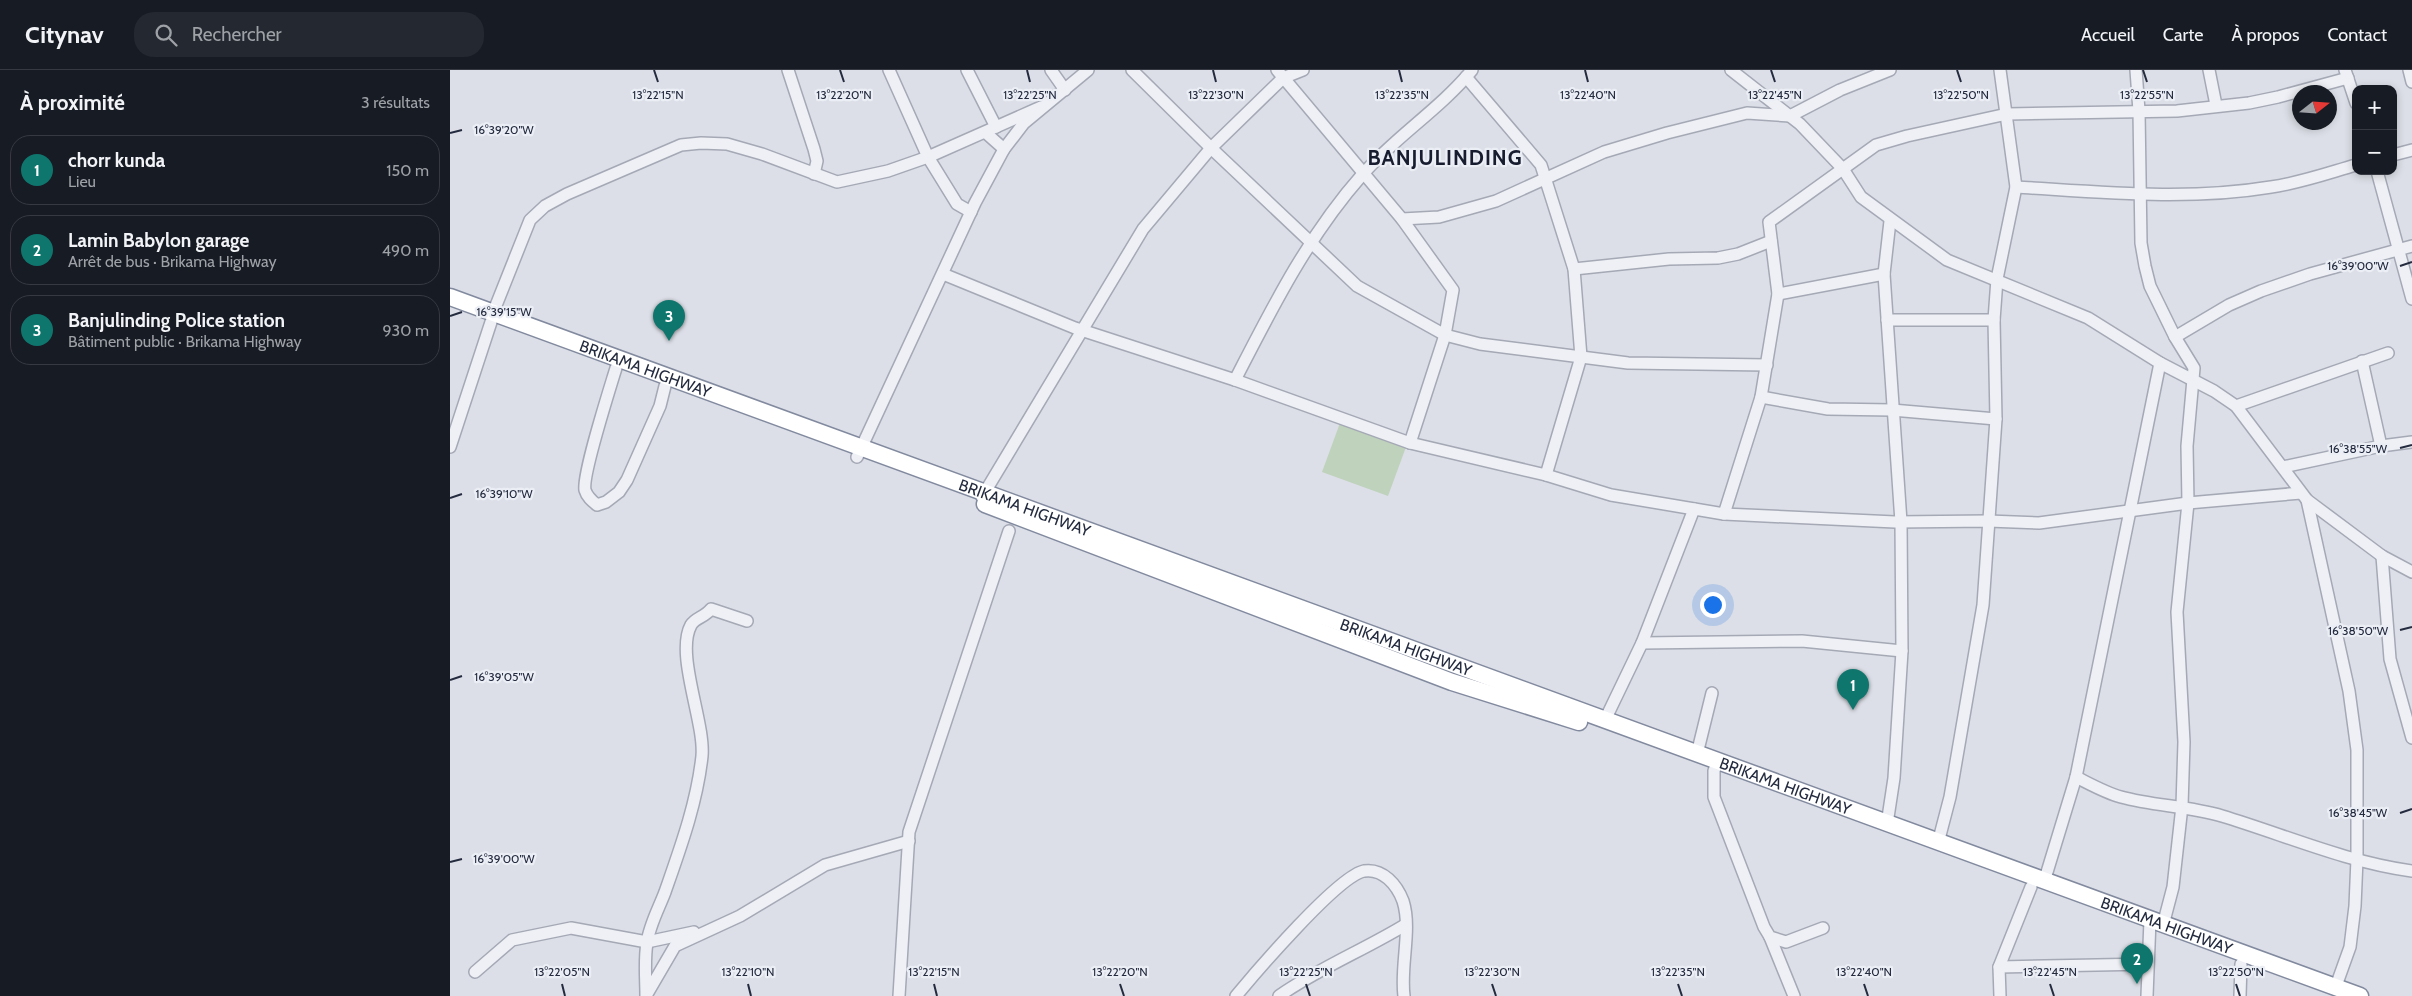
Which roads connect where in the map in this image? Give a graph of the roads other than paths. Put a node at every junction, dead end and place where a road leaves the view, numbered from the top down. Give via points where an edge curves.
1 (788, 70) edge
2 (889, 70) edge
3 (967, 70) edge
4 (1051, 70) edge
5 (1088, 70) edge
6 (1132, 70) edge
7 (1303, 70) edge
8 (1731, 70) edge
9 (1890, 70) edge
10 (2000, 70) edge
11 (2136, 70) edge
12 (2209, 70) edge
13 (2409, 70) edge
14 (1469, 73) edge
15 (1280, 74) edge
16 (2346, 74) edge
17 (2412, 82) edge
18 (1065, 90) junction
19 (2352, 91) edge
20 (2216, 106) junction
21 (1041, 107) junction
22 (2140, 112) junction
23 (2007, 114) junction
24 (1790, 116) junction
25 (991, 130) junction
26 (1211, 148) junction
27 (1004, 149) junction
28 (2412, 150) edge
29 (2397, 154) edge
30 (928, 157) junction
31 (2352, 166) edge
32 (1843, 169) junction
33 (814, 174) junction
34 (1363, 174) junction
35 (2378, 175) edge
36 (1546, 177) junction
37 (2016, 187) junction
38 (2141, 194) junction
39 (971, 212) junction
40 (1402, 219) junction
41 (1890, 221) junction
42 (1771, 241) junction
43 (1310, 242) junction
44 (2412, 246) edge
45 (2399, 248) junction
46 (1574, 270) junction
47 (943, 274) junction
48 (1884, 274) junction
49 (1997, 279) junction
50 (1778, 294) junction
51 (450, 297) edge
52 (2412, 299) edge
53 (450, 307) edge
54 (492, 317) junction
55 (1887, 320) junction
56 (1994, 320) junction
57 (1081, 330) junction
58 (1446, 335) junction
59 (2174, 337) junction
60 (569, 346) junction
61 (2388, 353) dead end
62 (1581, 357) junction
63 (2362, 361) junction
64 (2160, 363) junction
65 (1766, 365) junction
66 (616, 368) junction
67 (2192, 378) junction
68 (1235, 380) junction
69 (665, 386) junction
70 (1760, 398) junction
71 (720, 401) junction
72 (2236, 406) junction
73 (1892, 410) junction
74 (1996, 419) junction
75 (2412, 442) edge
76 (1410, 443) junction
77 (450, 446) edge
78 (2380, 446) junction
79 (859, 452) junction
80 (2283, 467) junction
81 (1546, 475) junction
82 (982, 497) junction
83 (2304, 497) junction
84 (2188, 502) junction
85 (1694, 509) junction
86 (2129, 510) junction
87 (1724, 514) junction
88 (1988, 521) junction
89 (1901, 522) junction
90 (1009, 531) dead end
91 (2382, 556) junction
92 (2412, 572) edge
93 (748, 621) dead end
94 (1642, 643) junction
95 (1902, 651) junction
96 (1712, 692) dead end
97 (1605, 720) junction
98 (2412, 738) edge
99 (1697, 754) junction
100 (1715, 766) junction
101 (2076, 778) junction
102 (2182, 806) junction
103 (1887, 824) junction
104 (909, 841) junction
105 (1938, 842) junction
106 (2357, 859) junction
107 (2412, 871) edge
108 (2038, 884) junction
109 (1405, 925) junction
110 (2154, 925) junction
111 (1823, 928) dead end
112 (713, 929) junction
113 (1770, 937) junction
114 (647, 942) junction
115 (2148, 964) junction
116 (2241, 964) junction
117 (1999, 967) junction
118 (475, 972) dead end
119 (2333, 991) edge
120 (646, 996) edge
121 (899, 996) edge
122 (1236, 996) edge
123 (1279, 996) edge
124 (1404, 996) edge
125 (1794, 996) edge
126 (2000, 996) edge
127 (2147, 996) edge
128 (2240, 996) edge
129 (2360, 996) edge

1 - 33 street via 814,149 817,161
2 - 30 street
3 - 25 street
4 - 18 street
5 - 18 street
6 - 26 street
7 - 15 street
8 - 24 street
9 - 24 street via 1840,90
10 - 23 street
11 - 22 street
12 - 20 street
13 - 17 street
14 - 34 street
14 - 36 street via 1541,165
15 - 26 street
15 - 34 street
16 - 19 street
16 - 20 street via 2278,97
18 - 21 street
20 - 22 street
21 - 25 street
21 - 27 street via 1012,136
22 - 23 street
22 - 38 street
23 - 32 street via 1876,145
23 - 37 street
24 - 32 street
24 - 36 street via 1747,113 1604,152
25 - 27 street
25 - 30 street
26 - 43 street
26 - 57 street via 1143,229
27 - 39 street
28 - 29 street
30 - 33 street via 888,171 837,182
30 - 39 street via 957,204
31 - 38 street via 2271,187 2208,193
32 - 41 street via 1861,197
32 - 42 street via 1769,222
33 - 54 street via 736,147 701,143 681,145 567,194 545,206 530,220
34 - 40 street
34 - 43 street
35 - 45 street
36 - 40 street via 1496,201 1469,209 1439,217
36 - 46 street
37 - 38 street
37 - 49 street
38 - 59 street via 2141,243 2145,266 2150,286
39 - 47 street
40 - 58 street via 1453,290
41 - 48 street
41 - 49 street via 1947,260
42 - 46 street via 1718,258 1668,259
42 - 50 street
43 - 58 street via 1357,286
43 - 68 street
44 - 45 street
45 - 52 street
45 - 59 street via 2262,291 2229,305
46 - 62 street
47 - 57 street
47 - 79 street
48 - 50 street
48 - 55 street
49 - 56 street
49 - 64 street via 2088,318
50 - 65 street
51 - 54 highway, BRIKAMA HIGHWAY
53 - 54 highway, BRIKAMA HIGHWAY
54 - 60 highway, BRIKAMA HIGHWAY
54 - 77 street
55 - 56 street
55 - 73 street
56 - 74 street
57 - 68 street
57 - 82 street
58 - 62 street via 1480,344
58 - 76 street
59 - 67 street via 2194,368
60 - 66 highway, BRIKAMA HIGHWAY
60 - 71 highway, BRIKAMA HIGHWAY
61 - 63 street
62 - 65 street via 1628,363
62 - 81 street
63 - 72 street
63 - 78 street
64 - 67 street
64 - 86 street
65 - 70 street
66 - 69 highway, BRIKAMA HIGHWAY
66 - 69 street via 585,489 590,500 597,505 619,492 627,480 660,406
67 - 72 street
67 - 84 street via 2187,446
68 - 76 street
69 - 71 highway, BRIKAMA HIGHWAY
70 - 73 street via 1828,409
70 - 87 street
71 - 79 highway, BRIKAMA HIGHWAY
72 - 80 street
73 - 74 street
73 - 89 street
74 - 88 street
75 - 78 street
76 - 81 street
78 - 80 street
79 - 82 highway, BRIKAMA HIGHWAY
80 - 83 street
81 - 85 street via 1612,495
82 - 97 highway, BRIKAMA HIGHWAY
82 - 100 highway, BRIKAMA HIGHWAY via 1452,682
83 - 84 street
83 - 91 street
83 - 106 street via 2350,691 2357,750
84 - 86 street
84 - 102 street via 2177,612 2184,742
85 - 87 street
85 - 94 street
86 - 88 street via 2039,523
86 - 101 street
87 - 89 street
88 - 89 street
88 - 105 street via 1983,605 1950,797
89 - 95 street
90 - 104 street via 909,832
91 - 92 street
91 - 98 street via 2390,659
93 - 114 street via 711,608 705,617 691,624 687,650 702,753 699,781
94 - 95 street via 1802,641
94 - 97 street
95 - 103 street via 1894,778
96 - 99 street
97 - 99 highway, BRIKAMA HIGHWAY
99 - 100 highway, BRIKAMA HIGHWAY
100 - 103 highway, BRIKAMA HIGHWAY
100 - 108 highway, BRIKAMA HIGHWAY
100 - 113 street via 1714,797
101 - 102 street via 2120,797
101 - 108 street
102 - 106 street
102 - 110 street via 2173,887
103 - 105 highway, BRIKAMA HIGHWAY
104 - 112 street via 824,865
104 - 121 street
105 - 108 highway, BRIKAMA HIGHWAY
106 - 107 street
106 - 119 street via 2350,947
108 - 110 highway, BRIKAMA HIGHWAY
108 - 117 street
109 - 122 street via 1406,911 1395,883 1375,871 1362,871 1326,899
109 - 123 street
109 - 124 street
110 - 115 street
110 - 116 highway, BRIKAMA HIGHWAY
110 - 119 highway, BRIKAMA HIGHWAY
111 - 113 street via 1786,942
112 - 114 street
112 - 120 street via 675,946
113 - 125 street
114 - 118 street via 571,928 512,940
114 - 120 street
115 - 117 street
115 - 127 street
116 - 119 highway, BRIKAMA HIGHWAY
116 - 128 street
117 - 126 street
119 - 129 highway, BRIKAMA HIGHWAY

